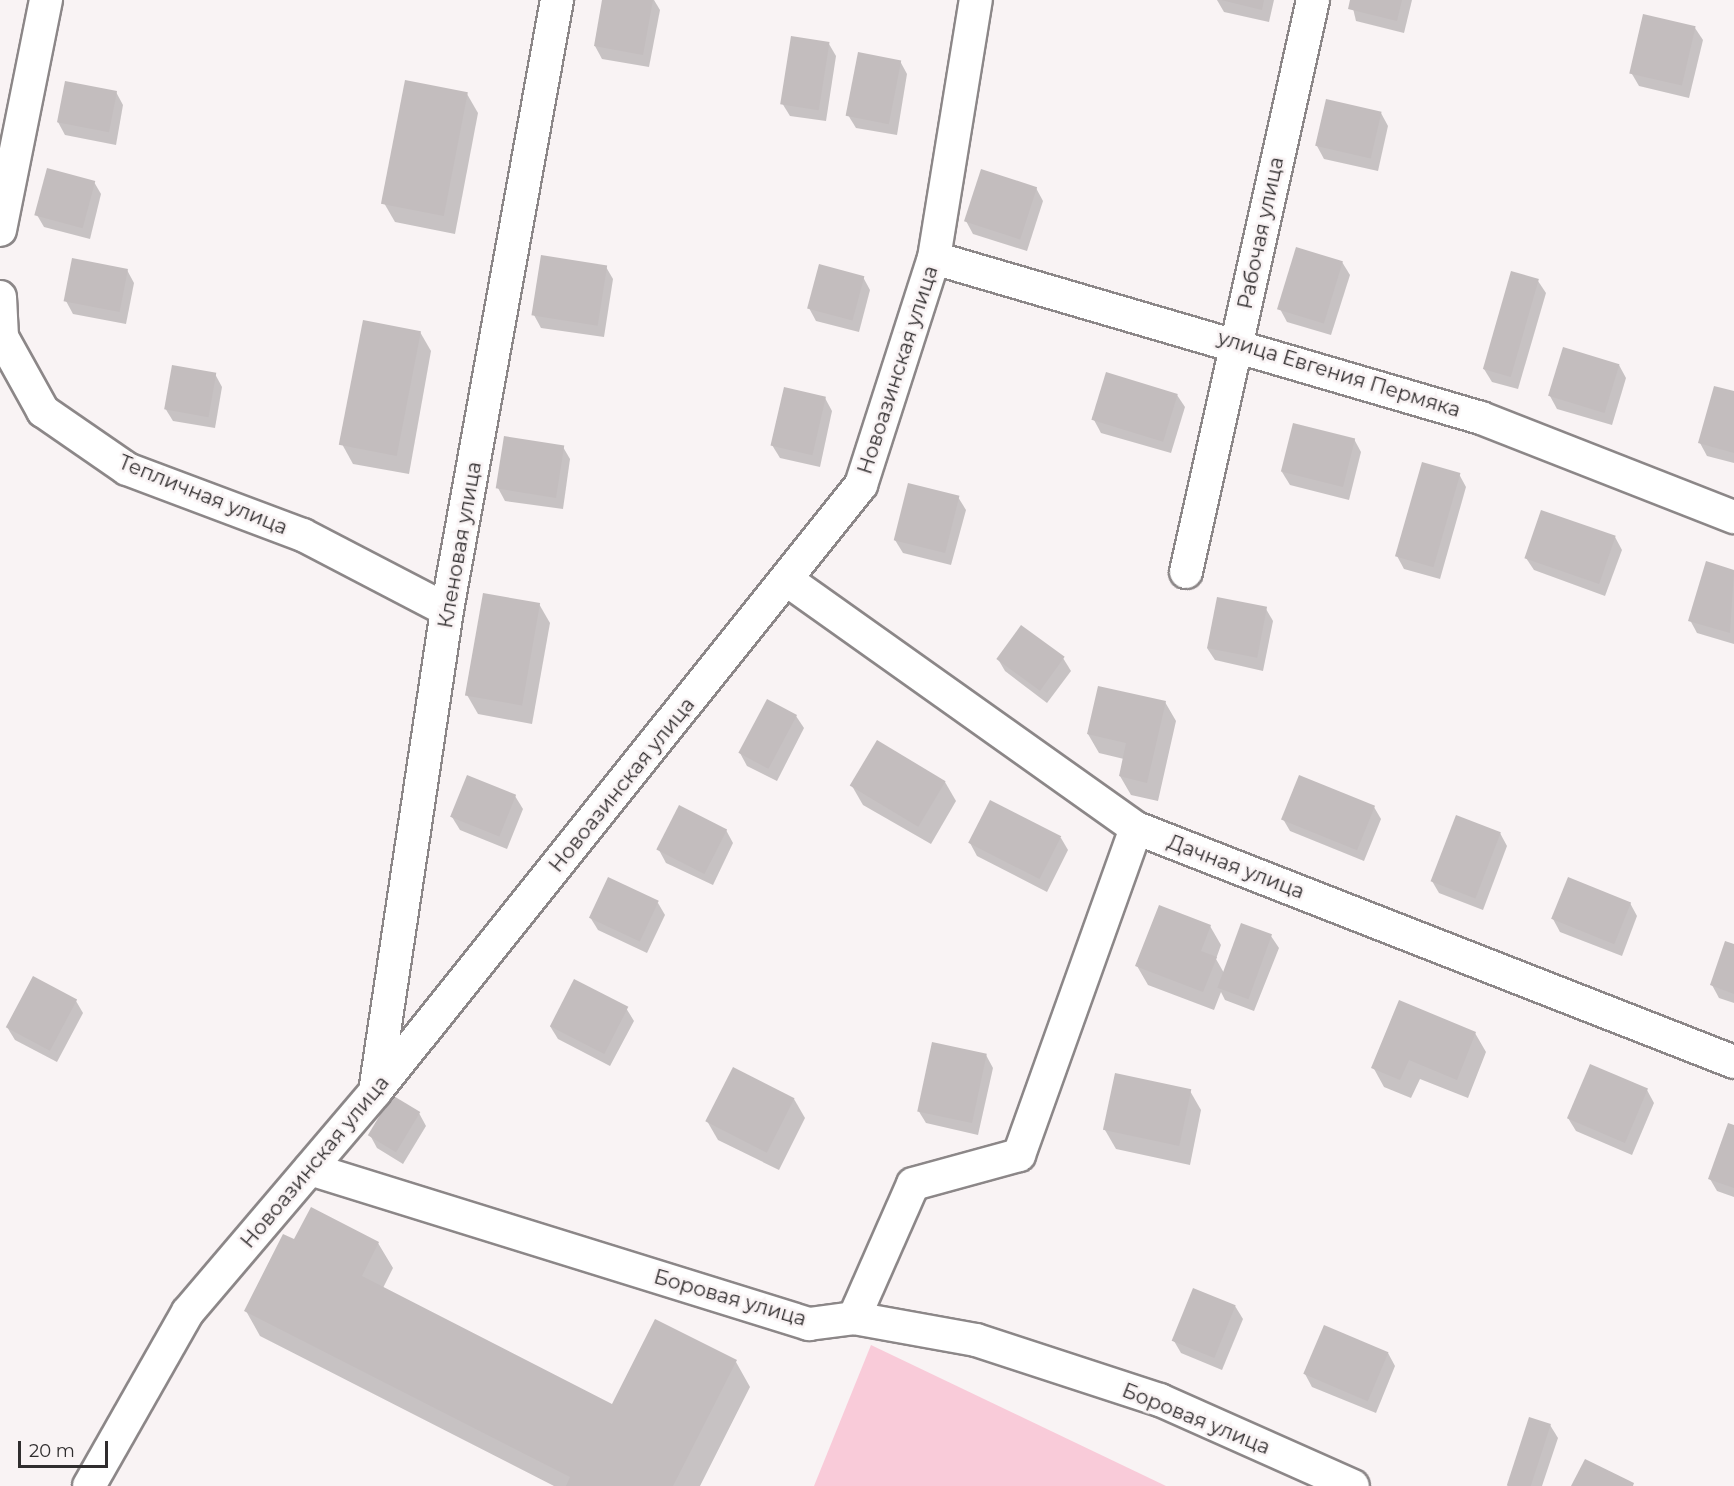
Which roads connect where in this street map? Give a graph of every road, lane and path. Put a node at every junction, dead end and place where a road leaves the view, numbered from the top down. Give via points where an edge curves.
1 (46, 0) edge
2 (557, 0) edge
3 (976, 0) edge
4 (1313, 0) edge
5 (0, 230) edge
6 (934, 258) junction
7 (0, 297) edge
8 (1237, 342) junction
9 (1734, 517) edge
10 (1186, 572) dead end
11 (786, 580) junction
12 (447, 610) junction
13 (1136, 828) junction
14 (1734, 1062) edge
15 (375, 1092) junction
16 (310, 1169) junction
17 (854, 1318) junction
18 (89, 1486) edge
19 (1353, 1486) edge

1 - 5 street
2 - 12 street, Кленовая улица
3 - 6 street, Новоазинская улица
4 - 8 street, Рабочая улица
6 - 8 street, улица Евгения Пермяка
6 - 11 street, Новоазинская улица via 861,485
7 - 12 street, Тепличная улица via 2,337 43,411 127,469 303,535
8 - 9 street, улица Евгения Пермяка via 1481,418
8 - 10 street, Рабочая улица
11 - 13 street, Дачная улица
11 - 15 street, Новоазинская улица
12 - 15 street, Кленовая улица
13 - 14 street, Дачная улица
13 - 17 street via 1019,1155 913,1184
15 - 16 street, Новоазинская улица
16 - 17 street, Боровая улица via 809,1324
16 - 18 street, Новоазинская улица via 188,1312
17 - 19 street, Боровая улица via 976,1340 1160,1400

